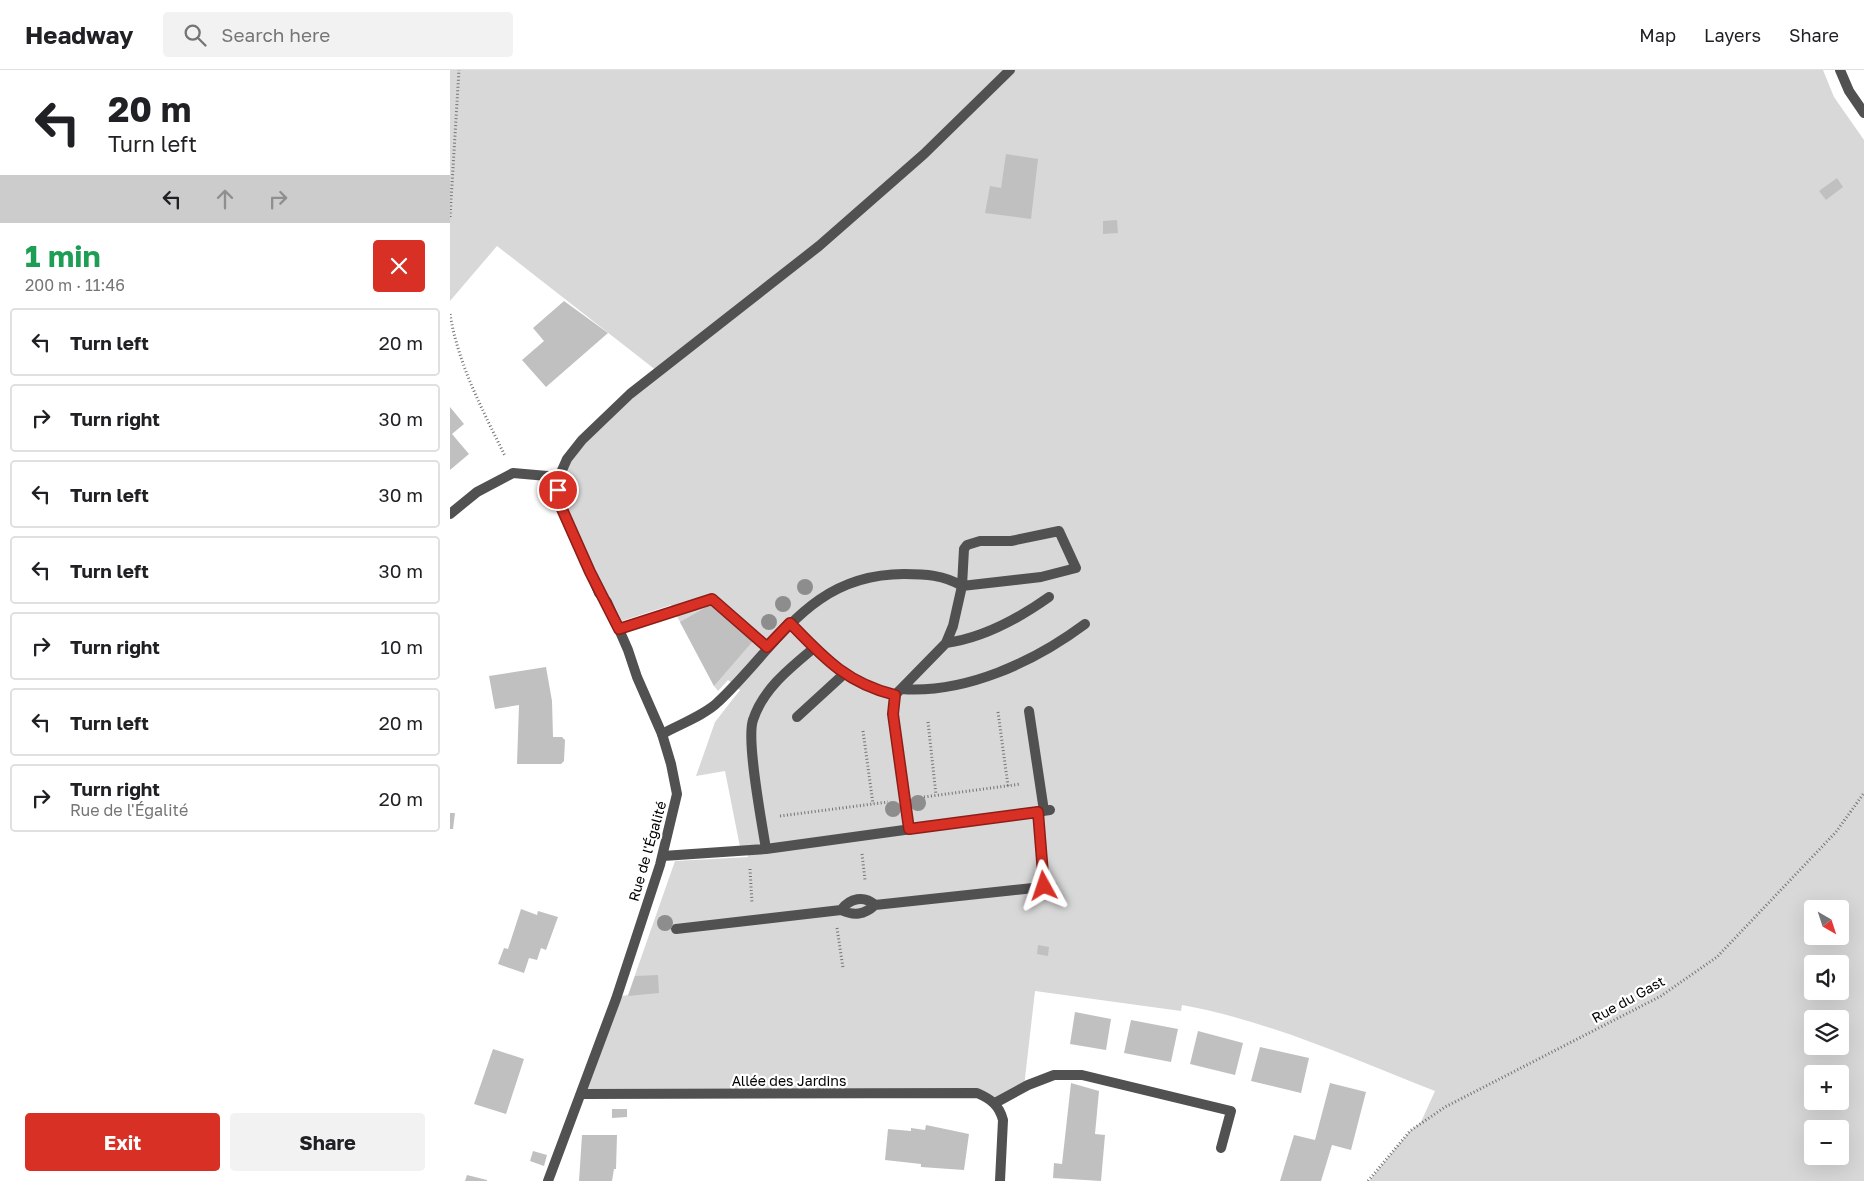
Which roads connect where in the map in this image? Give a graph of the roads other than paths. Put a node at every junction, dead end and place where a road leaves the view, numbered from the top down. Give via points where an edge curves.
1 (1010, 70) edge
2 (1840, 70) edge
3 (1864, 114) edge
4 (559, 477) junction
5 (450, 514) edge
6 (962, 586) junction
7 (1049, 598) dead end
8 (790, 623) junction
9 (1085, 624) dead end
10 (619, 629) junction
11 (946, 643) junction
12 (767, 647) junction
13 (814, 648) junction
14 (844, 674) junction
15 (898, 692) junction
16 (1029, 711) dead end
17 (797, 717) dead end
18 (662, 734) junction
19 (1044, 811) junction
20 (909, 829) junction
21 (766, 849) junction
22 (663, 856) junction
23 (871, 902) junction
24 (838, 910) junction
25 (676, 928) dead end
26 (582, 1094) junction
27 (994, 1103) junction
28 (1221, 1148) dead end
29 (548, 1181) edge
30 (1000, 1181) edge

1 - 4 street via 924,154 819,246 630,394 582,440 567,459
2 - 3 street
4 - 5 street via 514,473 476,492
4 - 10 street, Rue de l'Égalité via 562,509
6 - 6 street via 1041,577 1076,568 1059,531 1010,541 980,541 964,549
6 - 8 street via 929,574 866,578 827,593
6 - 11 street
7 - 11 street via 996,629
8 - 12 street
8 - 13 street
9 - 15 street via 1057,644 1007,668 940,688
10 - 12 street via 712,599
10 - 18 street, Rue de l'Égalité
11 - 15 street
12 - 18 street via 716,704
13 - 14 street
13 - 21 street via 778,680 752,720 751,741
14 - 15 street via 869,687
14 - 17 street
15 - 20 street via 893,714
16 - 19 street
18 - 22 street, Rue de l'Égalité via 676,794
19 - 20 street
19 - 23 street via 1048,886
20 - 21 street
21 - 22 street
22 - 26 street, Rue de l'Égalité
23 - 24 street via 853,900
23 - 24 street via 868,912 859,914
24 - 25 street
26 - 27 street, Allée des Jardins via 977,1093
26 - 29 street, Rue de l'Égalité
27 - 28 street via 1054,1076 1082,1075 1231,1111
27 - 30 street via 1003,1120

